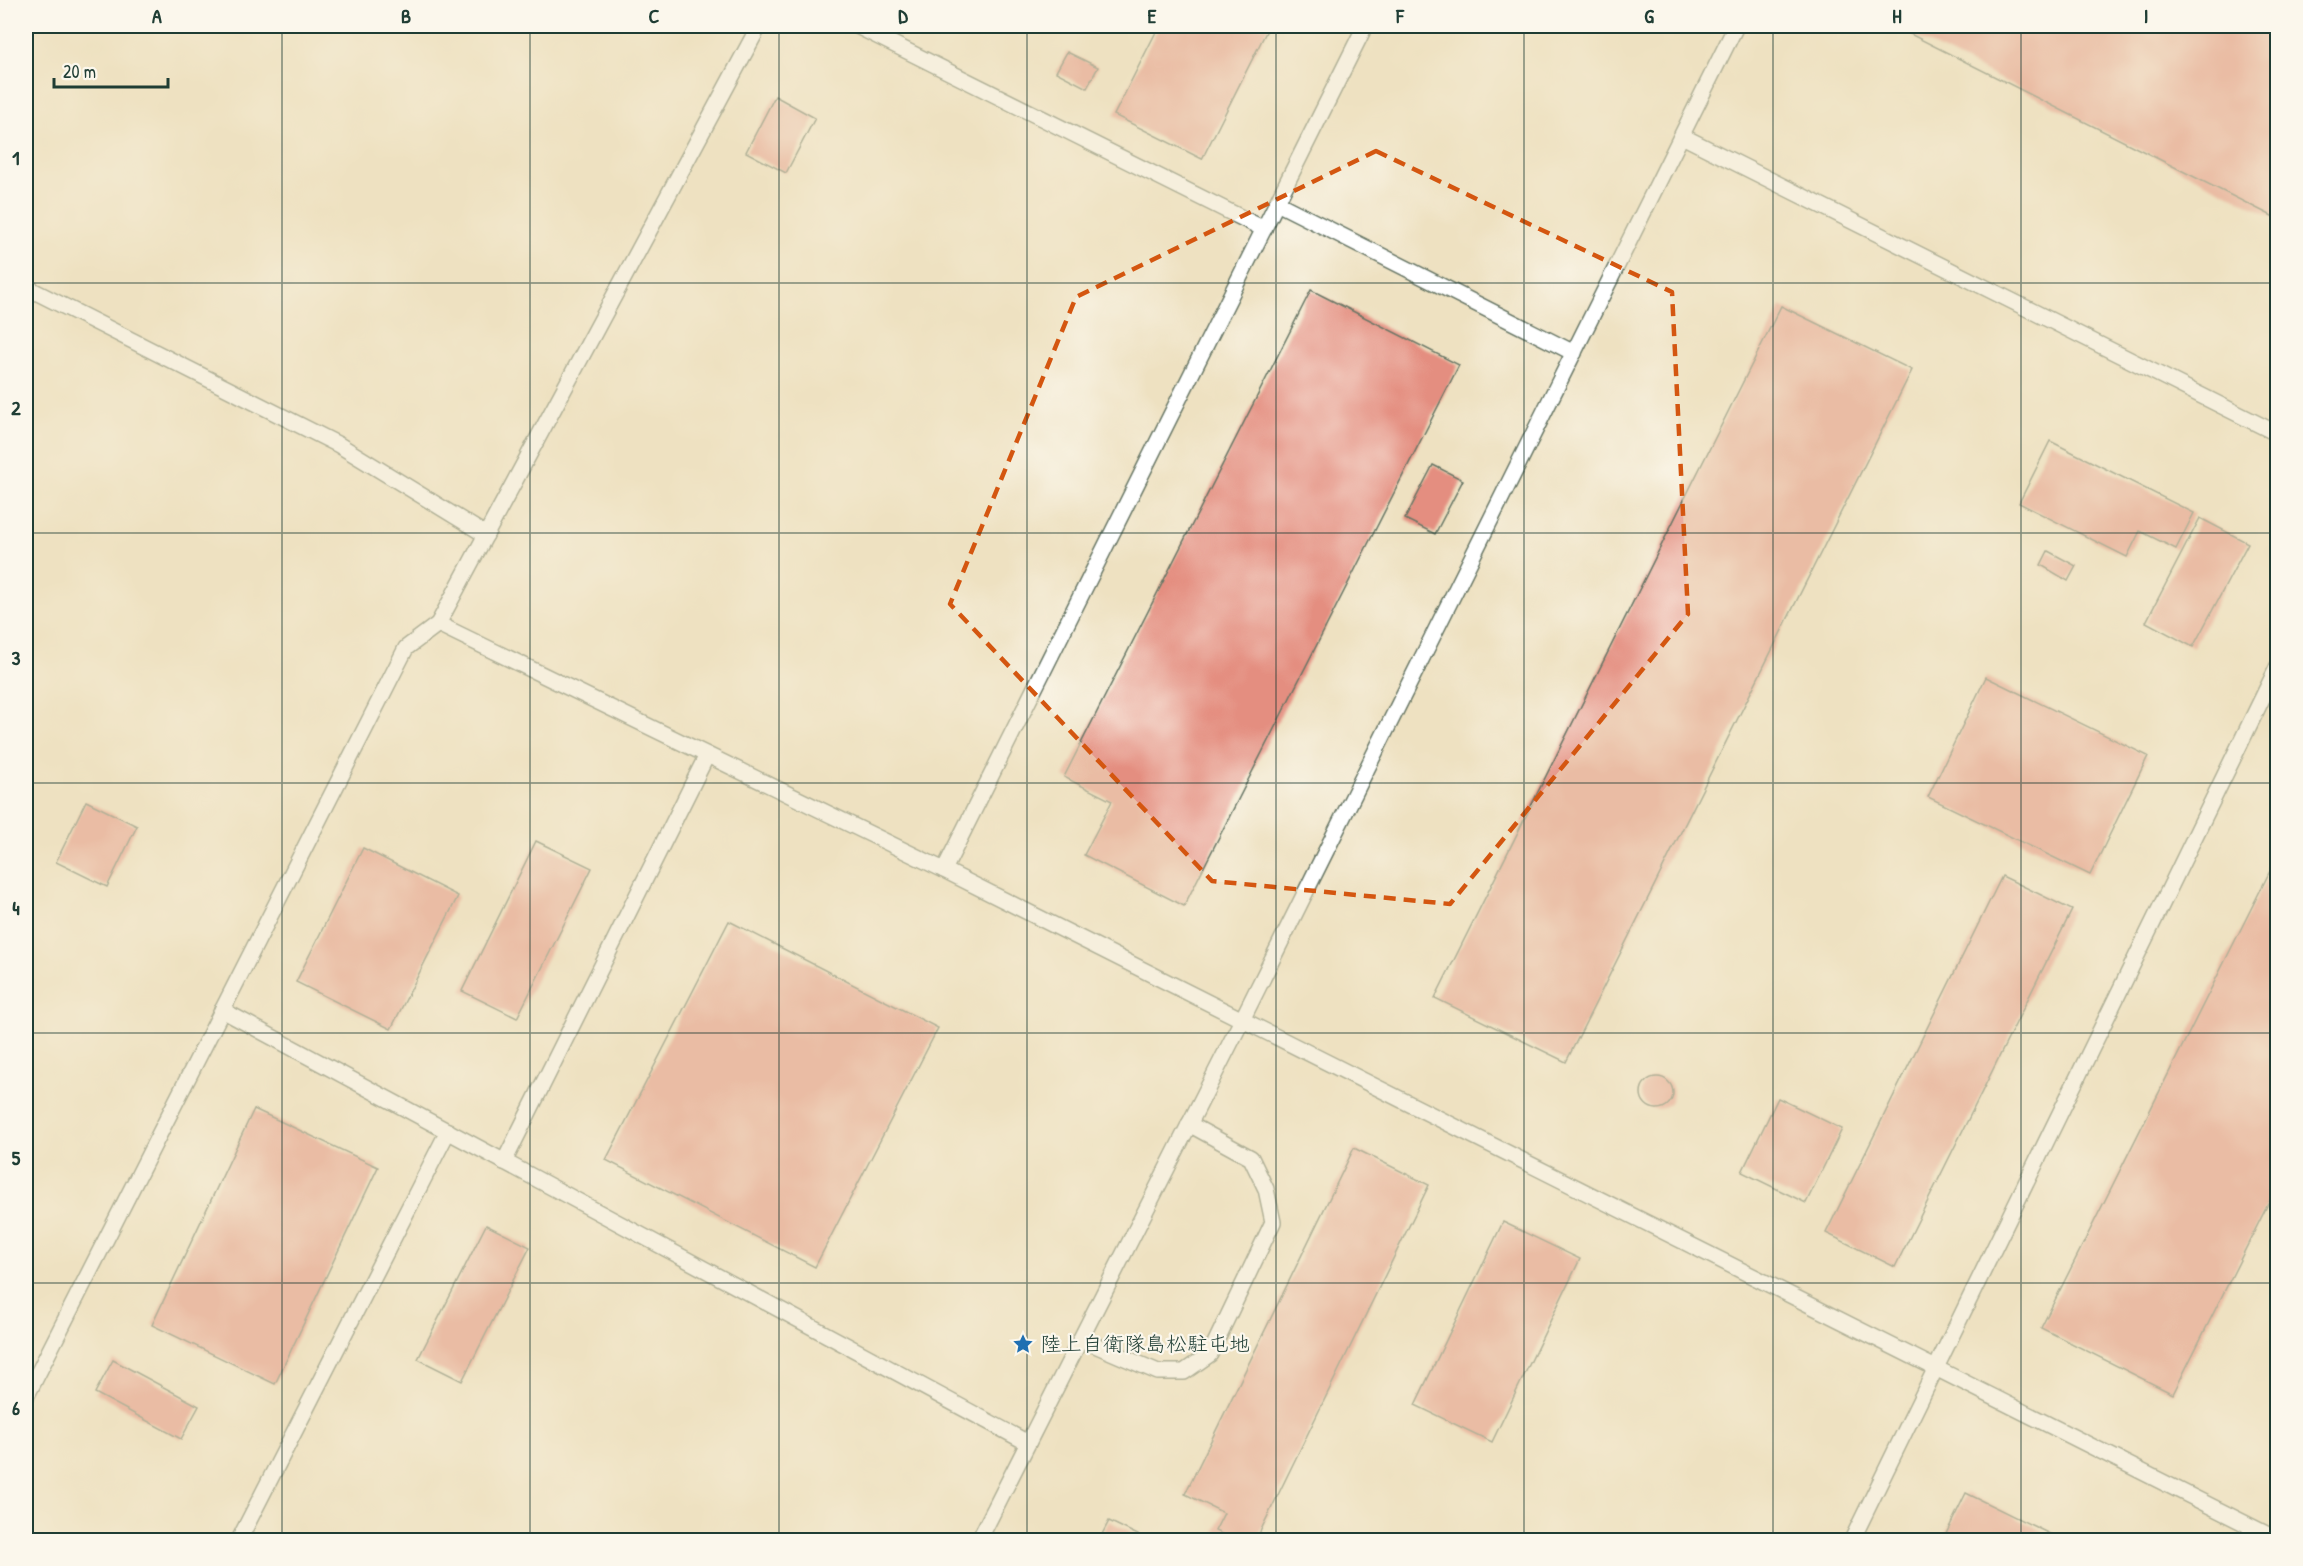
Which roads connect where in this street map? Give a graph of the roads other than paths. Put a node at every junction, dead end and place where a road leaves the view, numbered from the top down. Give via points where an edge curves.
1 (759, 26) edge
2 (857, 26) edge
3 (1365, 26) edge
4 (1736, 26) edge
5 (1682, 136) junction
6 (1277, 203) junction
7 (1264, 229) junction
8 (26, 287) edge
9 (1574, 353) junction
10 (2277, 434) edge
11 (486, 535) junction
12 (438, 624) junction
13 (2277, 666) edge
14 (707, 755) junction
15 (944, 870) junction
16 (222, 1010) junction
17 (1242, 1020) junction
18 (1190, 1124) junction
19 (448, 1131) junction
20 (504, 1162) junction
21 (1081, 1339) junction
22 (1937, 1369) junction
23 (26, 1397) edge
24 (1028, 1443) junction
25 (239, 1540) edge
26 (979, 1540) edge
27 (1852, 1540) edge
28 (2277, 1540) edge

1 - 11 lane
2 - 7 lane
3 - 6 lane
4 - 5 lane
5 - 9 lane
5 - 10 lane
6 - 7 lane
6 - 9 lane
7 - 15 lane
8 - 11 lane via 339,445
9 - 17 lane
11 - 12 lane
12 - 14 lane
12 - 16 lane via 406,648
13 - 22 lane
14 - 15 lane
14 - 20 lane
15 - 17 lane
16 - 19 lane
16 - 23 lane
17 - 18 lane
17 - 22 lane
18 - 21 lane
18 - 21 lane via 1251,1158 1266,1189 1273,1222 1210,1354 1184,1372 1158,1372
19 - 20 lane
19 - 25 lane
20 - 24 lane
21 - 24 lane
22 - 27 lane
22 - 28 lane
24 - 26 lane

